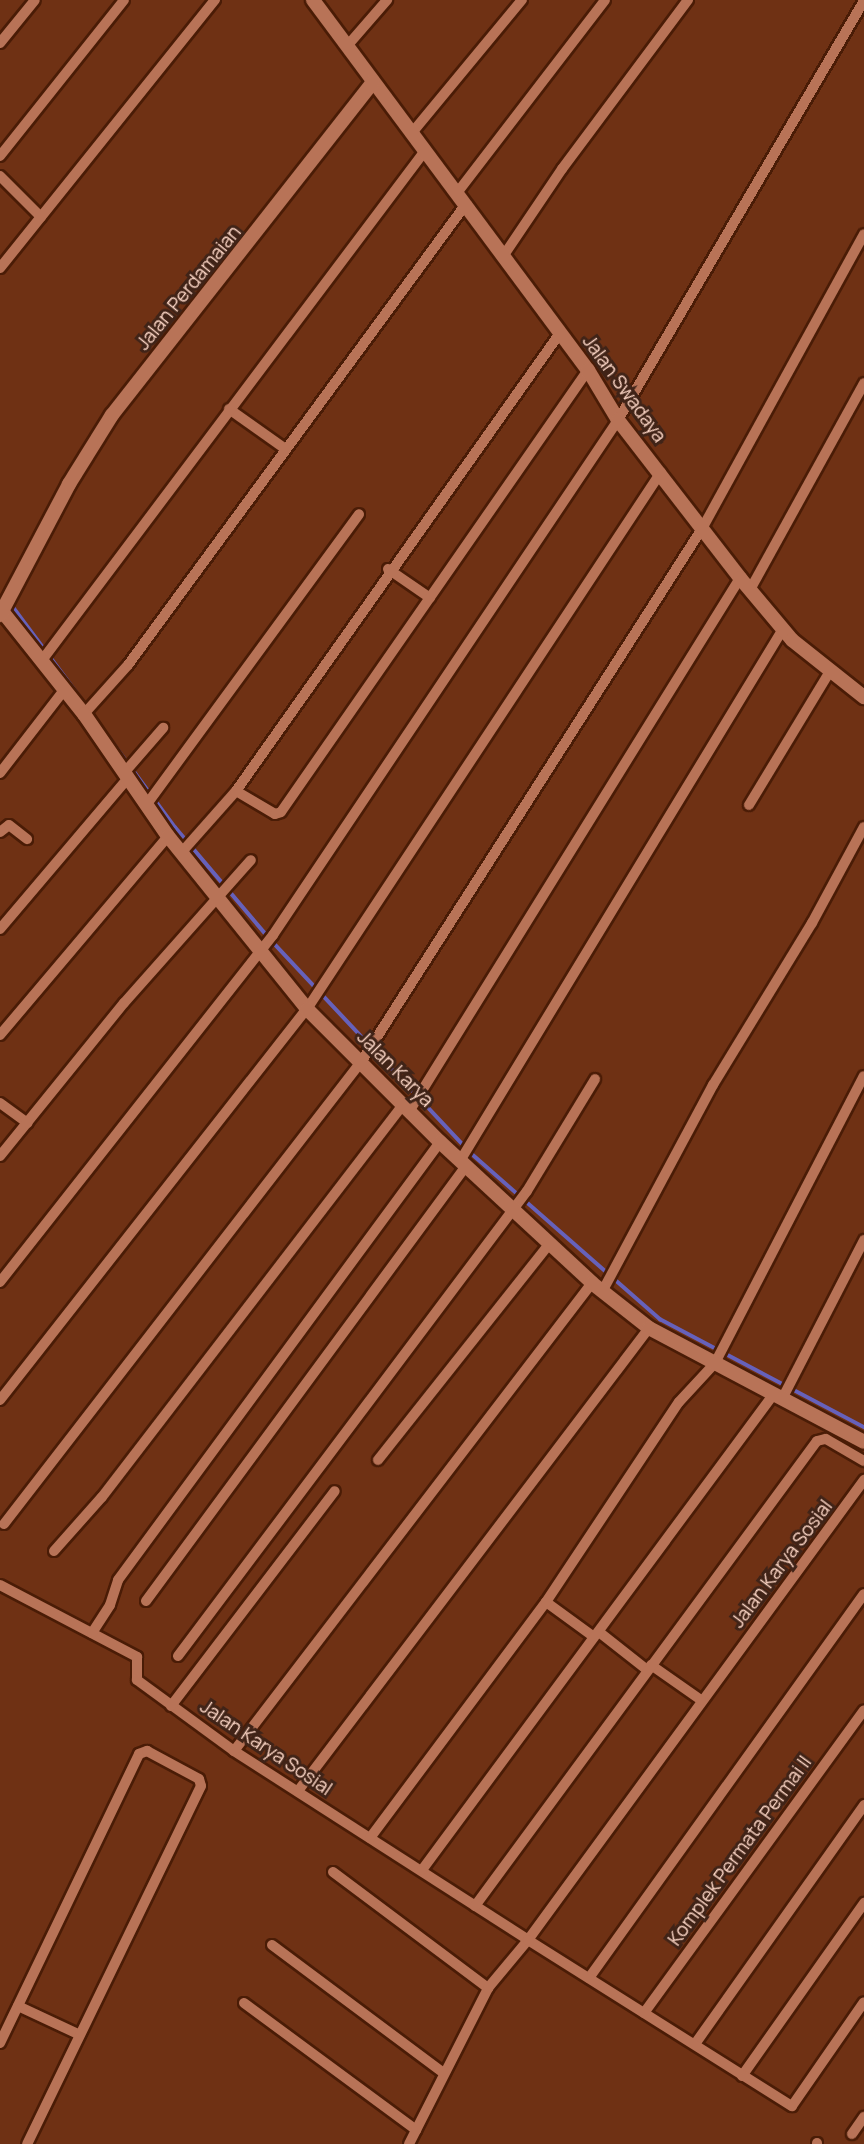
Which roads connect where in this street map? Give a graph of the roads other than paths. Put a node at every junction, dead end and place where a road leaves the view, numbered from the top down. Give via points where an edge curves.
1 (35, 0) edge
2 (124, 0) edge
3 (215, 0) edge
4 (313, 0) edge
5 (387, 0) edge
6 (522, 0) edge
7 (605, 0) edge
8 (688, 0) edge
9 (864, 0) edge
10 (0, 43) edge
11 (348, 45) junction
12 (372, 83) junction
13 (411, 134) junction
14 (1, 152) edge
15 (424, 152) junction
16 (0, 176) edge
17 (461, 198) junction
18 (41, 217) junction
19 (864, 234) edge
20 (504, 255) junction
21 (0, 268) edge
22 (560, 333) junction
23 (588, 370) junction
24 (864, 383) edge
25 (229, 409) junction
26 (618, 420) junction
27 (284, 448) junction
28 (661, 472) junction
29 (359, 514) dead end
30 (704, 527) junction
31 (388, 569) junction
32 (746, 583) junction
33 (430, 598) junction
34 (4, 613) edge
35 (783, 629) junction
36 (47, 655) junction
37 (829, 673) junction
38 (65, 689) junction
39 (862, 692) edge
40 (89, 710) junction
41 (163, 728) dead end
42 (0, 773) edge
43 (126, 776) junction
44 (236, 791) junction
45 (151, 800) junction
46 (749, 805) dead end
47 (864, 827) edge
48 (0, 832) edge
49 (168, 836) junction
50 (27, 839) dead end
51 (184, 851) junction
52 (251, 860) dead end
53 (224, 892) junction
54 (1, 925) edge
55 (267, 942) junction
56 (309, 1004) junction
57 (0, 1035) edge
58 (363, 1057) junction
59 (864, 1076) edge
60 (595, 1079) dead end
61 (0, 1103) edge
62 (409, 1105) junction
63 (28, 1123) junction
64 (440, 1142) junction
65 (0, 1156) edge
66 (464, 1160) junction
67 (516, 1206) junction
68 (864, 1240) edge
69 (549, 1244) junction
70 (0, 1282) edge
71 (599, 1287) junction
72 (649, 1328) junction
73 (719, 1357) junction
74 (781, 1396) junction
75 (0, 1400) edge
76 (864, 1441) edge
77 (379, 1460) dead end
78 (864, 1461) edge
79 (864, 1480) edge
80 (335, 1491) dead end
81 (4, 1524) dead end
82 (54, 1551) dead end
83 (0, 1585) edge
84 (864, 1594) edge
85 (146, 1601) dead end
86 (546, 1602) junction
87 (92, 1633) junction
88 (596, 1635) junction
89 (178, 1656) dead end
90 (648, 1667) junction
91 (701, 1700) junction
92 (172, 1706) junction
93 (864, 1710) edge
94 (234, 1751) junction
95 (298, 1791) junction
96 (864, 1805) edge
97 (370, 1838) junction
98 (422, 1870) junction
99 (333, 1872) dead end
100 (864, 1903) edge
101 (475, 1906) junction
102 (528, 1941) junction
103 (272, 1945) dead end
104 (589, 1978) junction
105 (488, 1988) junction
106 (864, 2002) edge
107 (244, 2003) dead end
108 (18, 2006) junction
109 (644, 2013) junction
110 (80, 2035) junction
111 (0, 2043) edge
112 (695, 2044) junction
113 (444, 2073) junction
114 (742, 2076) junction
115 (864, 2117) edge
116 (416, 2130) junction
117 (852, 2134) dead end
118 (27, 2144) edge
119 (409, 2144) edge

1 - 10 street
2 - 14 street
3 - 18 street
4 - 11 street
5 - 11 street
6 - 13 street
7 - 17 street
8 - 20 street
9 - 26 street
11 - 12 street
12 - 13 street, Jalan Swadaya
12 - 34 street, Jalan Perdamaian via 112,415 69,484
13 - 15 street, Jalan Swadaya
15 - 17 street, Jalan Swadaya
15 - 25 street
16 - 18 street
17 - 20 street, Jalan Swadaya
17 - 27 street
18 - 21 street
19 - 30 street
20 - 22 street, Jalan Swadaya
22 - 23 street, Jalan Swadaya
22 - 31 street
23 - 26 street, Jalan Swadaya
23 - 33 street
24 - 32 street
25 - 27 street
25 - 36 street
26 - 28 street, Jalan Swadaya
26 - 55 street
27 - 40 street
28 - 30 street, Jalan Swadaya
28 - 56 street
29 - 45 street
30 - 32 street, Jalan Swadaya
30 - 58 street
31 - 33 street
31 - 44 street
32 - 35 street, Jalan Swadaya
32 - 62 street
33 - 44 street via 281,812 275,814
34 - 36 street, Jalan Karya
35 - 37 street, Jalan Swadaya
35 - 66 street
36 - 38 street, Jalan Karya
37 - 39 street, Jalan Swadaya
37 - 46 street
38 - 40 street, Jalan Karya
38 - 42 street
40 - 43 street, Jalan Karya
41 - 43 street
43 - 45 street, Jalan Karya
43 - 54 street
44 - 51 street
45 - 49 street, Jalan Karya
47 - 71 street
48 - 50 street via 9,825
49 - 51 street, Jalan Karya
49 - 57 street
51 - 53 street, Jalan Karya
52 - 53 street
53 - 55 street, Jalan Karya
53 - 63 street via 124,1003
55 - 56 street, Jalan Karya
55 - 70 street
56 - 58 street, Jalan Karya
56 - 75 street
58 - 62 street, Jalan Karya
58 - 81 street
59 - 73 street
60 - 67 street
61 - 63 street
62 - 64 street, Jalan Karya
62 - 82 street via 102,1497
63 - 65 street
64 - 66 street, Jalan Karya
64 - 87 street via 118,1580 110,1605
66 - 67 street, Jalan Karya
66 - 85 street
67 - 69 street, Jalan Karya
67 - 89 street
68 - 74 street via 794,1382
69 - 71 street, Jalan Karya
69 - 77 street
71 - 72 street, Jalan Karya
71 - 94 street
72 - 73 street, Jalan Karya
72 - 95 street
73 - 74 street, Jalan Karya
73 - 86 street via 678,1402
74 - 76 street, Jalan Karya
74 - 88 street
78 - 90 street via 826,1439 817,1441
79 - 91 street, Jalan Karya Sosial
80 - 92 street
83 - 87 street, Jalan Karya Sosial
84 - 104 street
86 - 88 street
86 - 97 street
87 - 92 street, Jalan Karya Sosial via 137,1657 135,1678
88 - 90 street
88 - 98 street
90 - 91 street
90 - 101 street
91 - 102 street, Jalan Karya Sosial
92 - 94 street, Jalan Karya Sosial
93 - 109 street, Komplek Permata Permai II
94 - 95 street, Jalan Karya Sosial
95 - 97 street, Jalan Karya Sosial
96 - 112 street
97 - 98 street, Jalan Karya Sosial
98 - 101 street, Jalan Karya Sosial
99 - 105 street
100 - 114 street
101 - 102 street, Jalan Karya Sosial
102 - 104 street
102 - 105 street, Jalan Karya Sosial
103 - 113 street
104 - 109 street
105 - 113 street, Jalan Karya Sosial
106 - 114 street via 792,2106
107 - 116 street
108 - 110 street
108 - 110 street via 139,1754 147,1751 199,1779 201,1786
108 - 111 street
109 - 112 street
110 - 118 street
112 - 114 street
113 - 116 street, Jalan Karya Sosial
115 - 117 street
116 - 119 street, Jalan Karya Sosial

